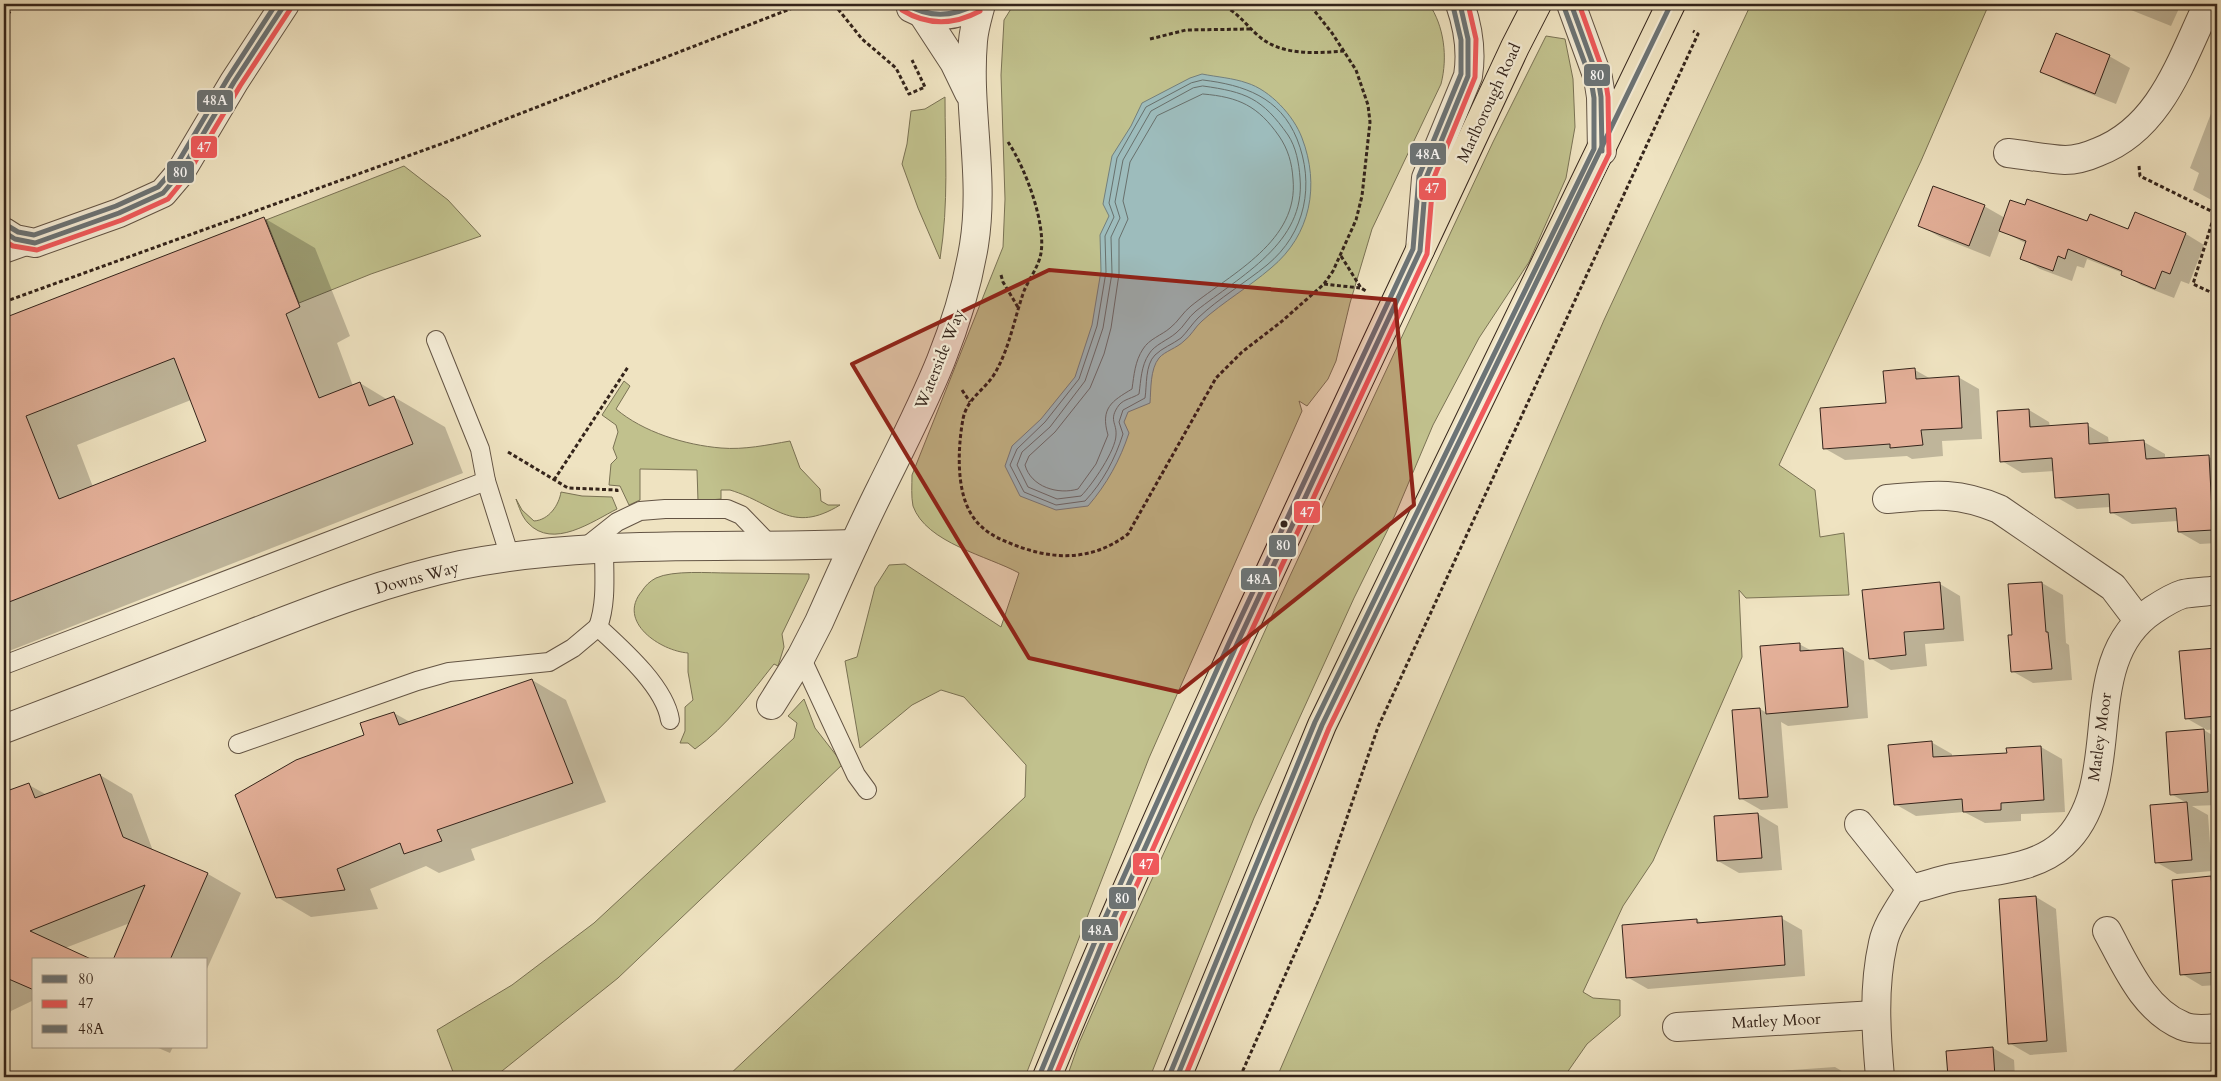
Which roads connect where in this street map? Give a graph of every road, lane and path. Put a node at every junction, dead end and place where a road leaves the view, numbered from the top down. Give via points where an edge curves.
1 (15, 4) edge
2 (285, 4) edge
3 (803, 4) edge
4 (976, 4) edge
5 (981, 4) edge
6 (1219, 4) edge
7 (1310, 4) edge
8 (1460, 4) edge
9 (1537, 4) edge
10 (1570, 4) edge
11 (1672, 4) edge
12 (2208, 4) edge
13 (914, 8) edge
14 (4, 20) edge
15 (1252, 29) junction
16 (1698, 34) dead end
17 (1150, 39) dead end
18 (1344, 51) junction
19 (972, 101) junction
20 (2134, 132) junction
21 (1006, 138) dead end
22 (1602, 150) junction
23 (2008, 153) dead end
24 (4, 232) edge
25 (35, 243) junction
26 (1420, 251) junction
27 (4, 254) edge
28 (1340, 255) junction
29 (1324, 284) junction
30 (1361, 288) junction
31 (2217, 295) edge
32 (4, 302) edge
33 (1392, 309) junction
34 (436, 340) dead end
35 (628, 367) dead end
36 (480, 449) junction
37 (554, 480) junction
38 (486, 481) junction
39 (1887, 499) dead end
40 (626, 518) junction
41 (854, 544) junction
42 (772, 547) junction
43 (594, 549) junction
44 (510, 557) junction
45 (2217, 590) edge
46 (2138, 620) junction
47 (598, 627) junction
48 (801, 657) junction
49 (4, 665) edge
50 (771, 704) dead end
51 (670, 720) dead end
52 (4, 729) edge
53 (238, 744) dead end
54 (867, 790) dead end
55 (1859, 824) dead end
56 (1912, 889) junction
57 (2107, 931) dead end
58 (1875, 1015) junction
59 (1677, 1027) dead end
60 (2217, 1028) edge
61 (1046, 1077) edge
62 (1177, 1077) edge
63 (1240, 1077) edge
64 (1880, 1077) edge

1 - 14 path
2 - 25 street via 173,184 162,193 119,213
3 - 32 path via 452,140
4 - 13 street via 958,13 942,15
5 - 19 street, Waterside Way via 973,39
6 - 15 path via 1233,10
7 - 18 path
8 - 26 street via 1468,35 1470,66 1426,178
9 - 26 main road, Marlborough Road
10 - 22 street via 1598,78
11 - 22 main road
12 - 20 street via 2175,75 2154,110
13 - 19 street, Waterside Way via 954,62
15 - 17 path via 1186,30
15 - 18 path via 1281,48 1309,54
16 - 63 path via 1378,727 1319,899
18 - 28 path via 1364,88 1370,122 1362,196 1356,220
19 - 41 street, Waterside Way via 978,169 976,219 962,301 940,364
20 - 23 street via 2112,147 2066,160
20 - 31 path via 2140,176 2216,213 2193,284
21 - 29 path via 1016,153 1036,207 1042,245 1003,358 991,380 966,407 963,419 963,495 976,522 992,536 1030,552 1054,556 1096,552 1112,546 1128,534 1216,378 1242,352
22 - 62 main road via 1322,725
24 - 25 street via 15,239
25 - 27 lane
26 - 33 main road, Marlborough Road
28 - 29 path
28 - 30 path
29 - 30 path
30 - 33 path
33 - 61 main road, Marlborough Road via 1108,930
34 - 36 lane
35 - 37 path
36 - 37 path via 502,449
36 - 38 lane
37 - 40 path via 568,488 617,490
38 - 44 lane
38 - 49 lane
39 - 46 street via 1951,495 1999,509 2113,587
40 - 42 lane via 640,511 727,509 741,516
40 - 43 lane via 617,522
41 - 42 street, Downs Way
41 - 48 street, Waterside Way
42 - 43 street, Downs Way
43 - 44 street, Downs Way
43 - 47 lane via 605,595
44 - 52 street, Downs Way via 461,565 395,582 332,603
45 - 46 street, Matley Moor via 2183,594
46 - 56 street, Matley Moor via 2120,647 2107,688 2098,770 2078,827 2062,845 2038,859
47 - 51 lane via 659,691 668,706
47 - 53 lane via 573,648 549,662 449,672
48 - 50 street, Waterside Way
48 - 54 lane via 856,776
55 - 56 street
56 - 58 street via 1883,942
57 - 60 street via 2137,988 2161,1012 2184,1027
58 - 59 street, Matley Moor
58 - 64 street

